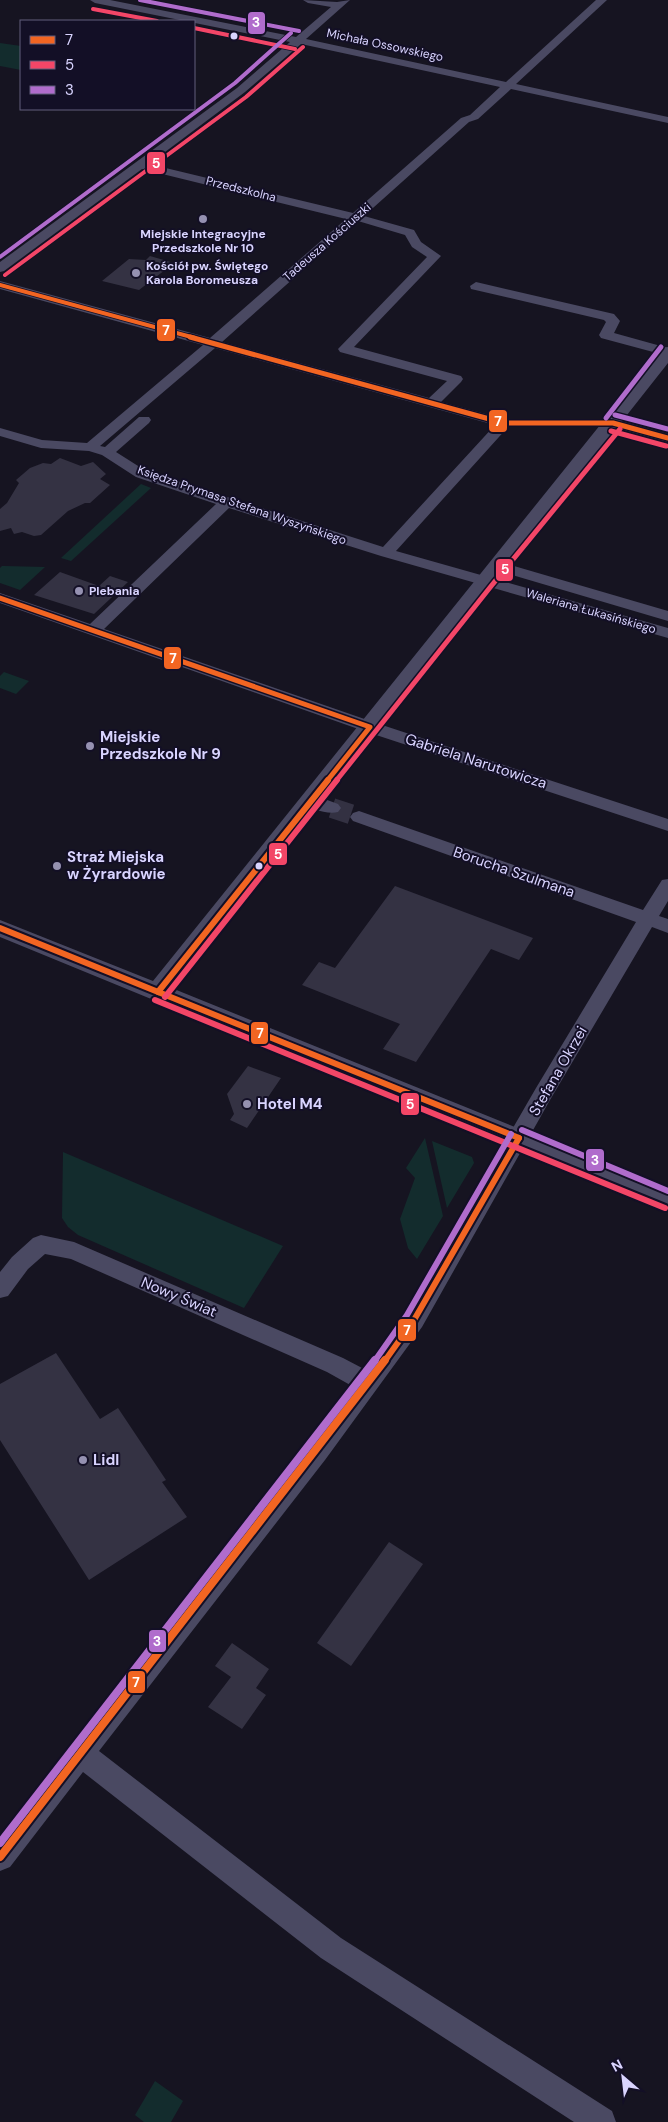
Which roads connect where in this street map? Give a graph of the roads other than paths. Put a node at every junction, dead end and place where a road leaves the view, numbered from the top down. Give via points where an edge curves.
1 (95, 0) edge
2 (308, 0) edge
3 (602, 0) edge
4 (342, 3) edge
5 (297, 40) junction
6 (507, 86) junction
7 (668, 120) edge
8 (140, 165) junction
9 (361, 219) junction
10 (0, 268) edge
11 (0, 285) edge
12 (476, 286) dead end
13 (212, 344) junction
14 (226, 347) junction
15 (666, 358) edge
16 (174, 393) dead end
17 (431, 404) junction
18 (152, 412) dead end
19 (504, 423) junction
20 (613, 423) junction
21 (0, 432) edge
22 (668, 438) edge
23 (90, 448) junction
24 (107, 452) junction
25 (226, 502) junction
26 (386, 552) junction
27 (491, 573) junction
28 (0, 598) edge
29 (668, 616) edge
30 (93, 630) junction
31 (668, 633) edge
32 (370, 727) junction
33 (359, 817) tunnel mouth
34 (668, 824) edge
35 (668, 885) edge
36 (648, 919) junction
37 (668, 926) edge
38 (0, 928) edge
39 (158, 992) junction
40 (518, 1138) junction
41 (668, 1200) edge
42 (0, 1289) edge
43 (369, 1383) junction
44 (81, 1754) junction
45 (0, 1857) edge
46 (601, 2122) edge

1 - 5 street, Michała Ossowskiego
2 - 4 street
3 - 6 street, Tadeusza Kościuszki
4 - 5 street
5 - 6 street, Michała Ossowskiego
5 - 8 street via 239,92
6 - 7 street, Michała Ossowskiego
6 - 9 street, Tadeusza Kościuszki via 474,117 476,124
8 - 9 street, Przedszkolna
8 - 10 street
9 - 13 street, Tadeusza Kościuszki
9 - 14 street, Tadeusza Kościuszki
9 - 17 street, Przedszkolna via 406,230 419,249 435,256 345,349 456,378
11 - 13 street
12 - 15 street via 609,317 613,321 606,335
13 - 14 street
13 - 23 street, Tadeusza Kościuszki
14 - 16 street, Tadeusza Kościuszki
14 - 17 street
15 - 20 street
17 - 19 street
18 - 24 street
19 - 20 street
19 - 26 street
20 - 22 street
20 - 27 street
21 - 23 street, Księdza Prymasa Stefana Wyszyńskiego via 41,444
23 - 24 street, Księdza Prymasa Stefana Wyszyńskiego
24 - 25 street, Księdza Prymasa Stefana Wyszyńskiego via 141,474
25 - 26 street, Księdza Prymasa Stefana Wyszyńskiego
25 - 30 street
26 - 27 street, Księdza Prymasa Stefana Wyszyńskiego
27 - 29 street, Waleriana Łukasińskiego
27 - 31 street, Waleriana Łukasińskiego
27 - 32 street
28 - 30 street, Gabriela Narutowicza
30 - 32 street, Gabriela Narutowicza
32 - 34 street, Gabriela Narutowicza
32 - 39 street via 321,804
33 - 36 street, Borucha Szulmana
35 - 36 street, Stefana Okrzei
36 - 37 street, Borucha Szulmana
36 - 40 street, Stefana Okrzei
38 - 39 street
39 - 40 street
40 - 41 street
40 - 43 street, Stefana Okrzei via 414,1320
42 - 43 street, Nowy Świat via 20,1263 41,1244 74,1251 335,1365
43 - 44 street, Stefana Okrzei
44 - 45 street, Stefana Okrzei
44 - 46 street via 331,1948

